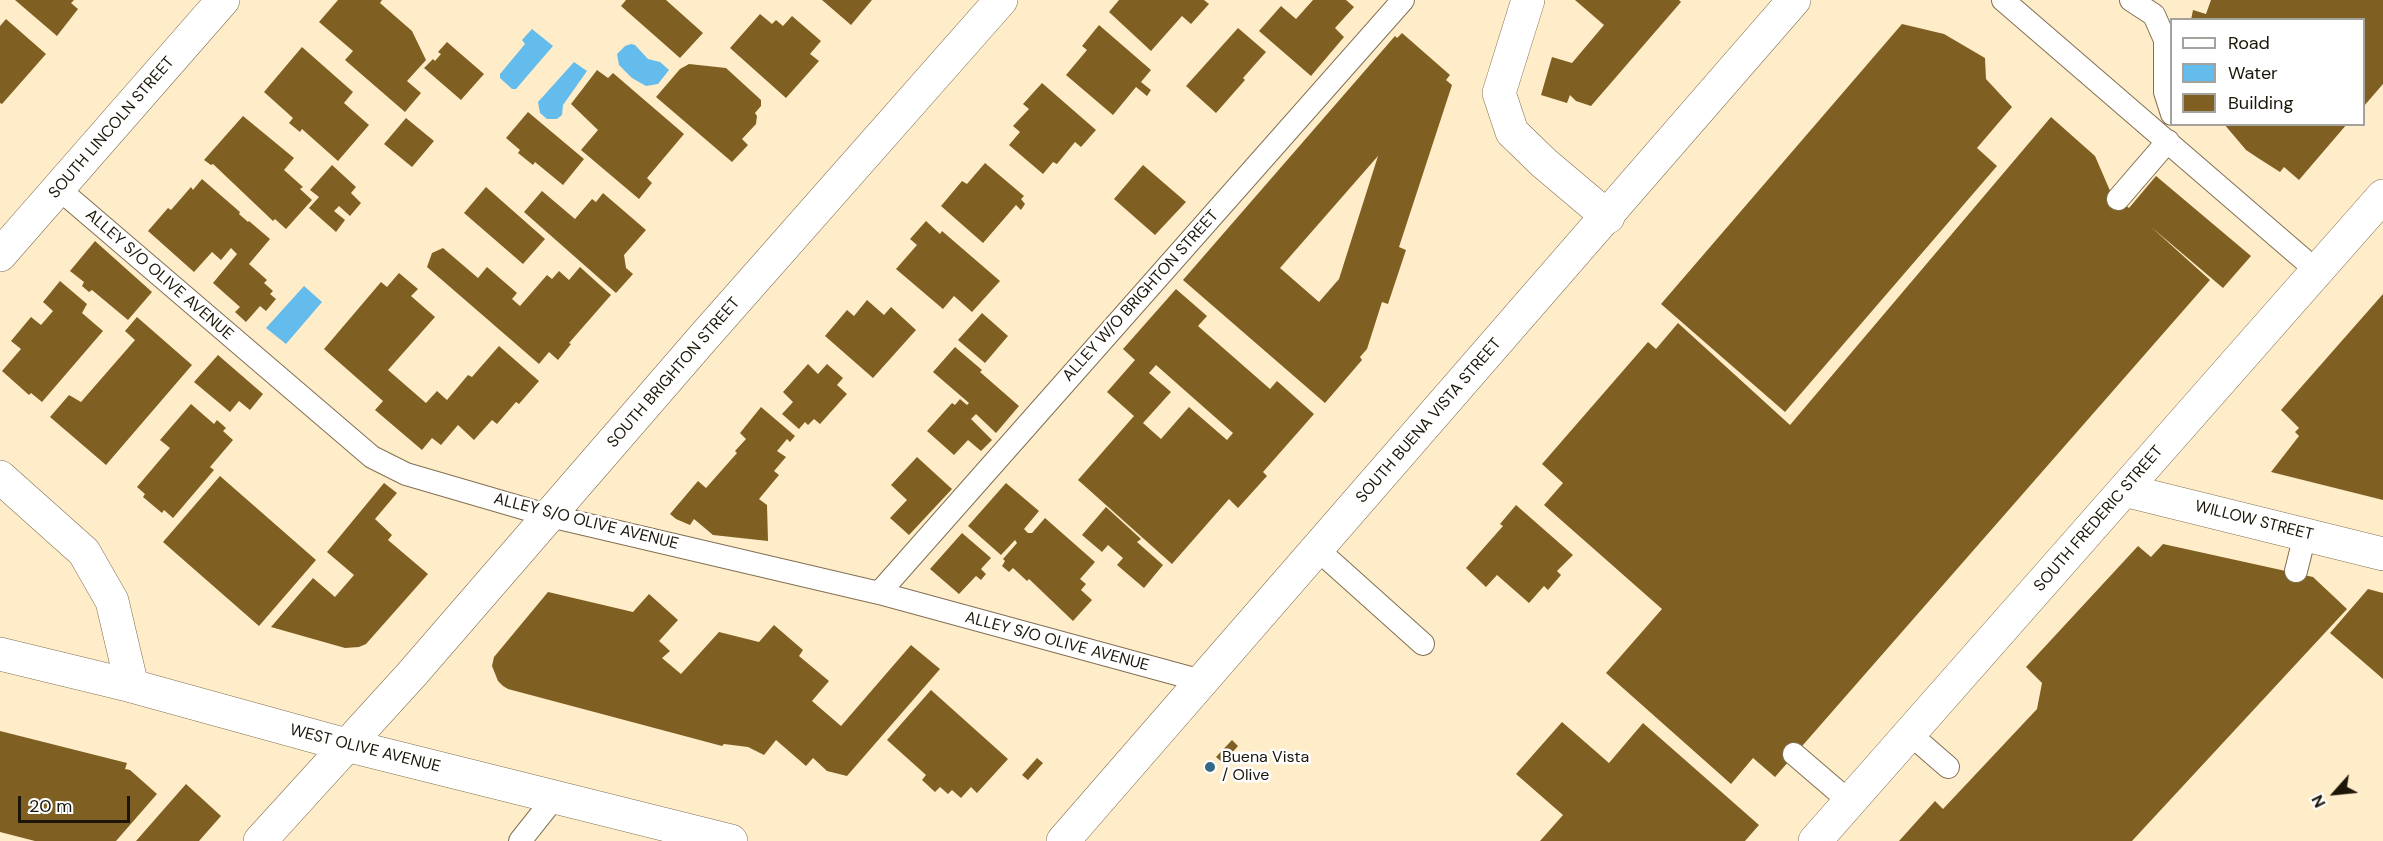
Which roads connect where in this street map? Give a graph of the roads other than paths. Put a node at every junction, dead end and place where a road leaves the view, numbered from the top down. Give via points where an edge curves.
1 (223, 0) edge
2 (1001, 0) edge
3 (1403, 0) edge
4 (1528, 0) edge
5 (1794, 0) edge
6 (2003, 0) edge
7 (2131, 0) edge
8 (2170, 108) edge
9 (2176, 141) edge
10 (59, 189) junction
11 (2383, 196) edge
12 (2118, 199) dead end
13 (1608, 217) junction
14 (0, 255) edge
15 (2317, 271) junction
16 (0, 477) edge
17 (2124, 490) junction
18 (550, 516) junction
19 (2305, 534) junction
20 (1317, 549) junction
21 (2383, 554) edge
22 (2296, 571) dead end
23 (879, 593) junction
24 (1424, 644) dead end
25 (0, 654) edge
26 (1202, 681) junction
27 (132, 687) junction
28 (1910, 734) junction
29 (346, 745) junction
30 (1794, 754) dead end
31 (1948, 767) dead end
32 (555, 797) junction
33 (1850, 802) junction
34 (260, 841) edge
35 (520, 841) edge
36 (730, 841) edge
37 (1063, 841) edge
38 (1815, 841) edge

1 - 10 street, SOUTH LINCOLN STREET
2 - 18 street, SOUTH BRIGHTON STREET
3 - 23 lane, ALLEY W/O BRIGHTON STREET
4 - 13 street via 1499,93 1512,132
5 - 13 street, SOUTH BUENA VISTA STREET
6 - 9 lane
7 - 8 lane via 2154,15 2165,40 2165,92
9 - 12 lane
9 - 15 lane
10 - 14 street, SOUTH LINCOLN STREET
10 - 18 lane, ALLEY S/O OLIVE AVENUE via 372,457 406,474
11 - 15 street, SOUTH FREDERIC STREET
13 - 20 street, SOUTH BUENA VISTA STREET
15 - 17 street, SOUTH FREDERIC STREET
16 - 27 street via 84,552 112,601
17 - 19 street, WILLOW STREET
17 - 28 street, SOUTH FREDERIC STREET
18 - 23 lane, ALLEY S/O OLIVE AVENUE
18 - 29 street, SOUTH BRIGHTON STREET
19 - 21 street, WILLOW STREET
19 - 22 lane
20 - 24 lane
20 - 26 street, SOUTH BUENA VISTA STREET
23 - 26 lane, ALLEY S/O OLIVE AVENUE
25 - 27 street, WEST OLIVE AVENUE
26 - 37 street, SOUTH BUENA VISTA STREET
27 - 29 street, WEST OLIVE AVENUE
28 - 31 lane
28 - 33 street, SOUTH FREDERIC STREET
29 - 32 street, WEST OLIVE AVENUE
29 - 34 street, SOUTH BRIGHTON STREET
30 - 33 lane
32 - 35 lane
32 - 36 street, WEST OLIVE AVENUE
33 - 38 street, SOUTH FREDERIC STREET

